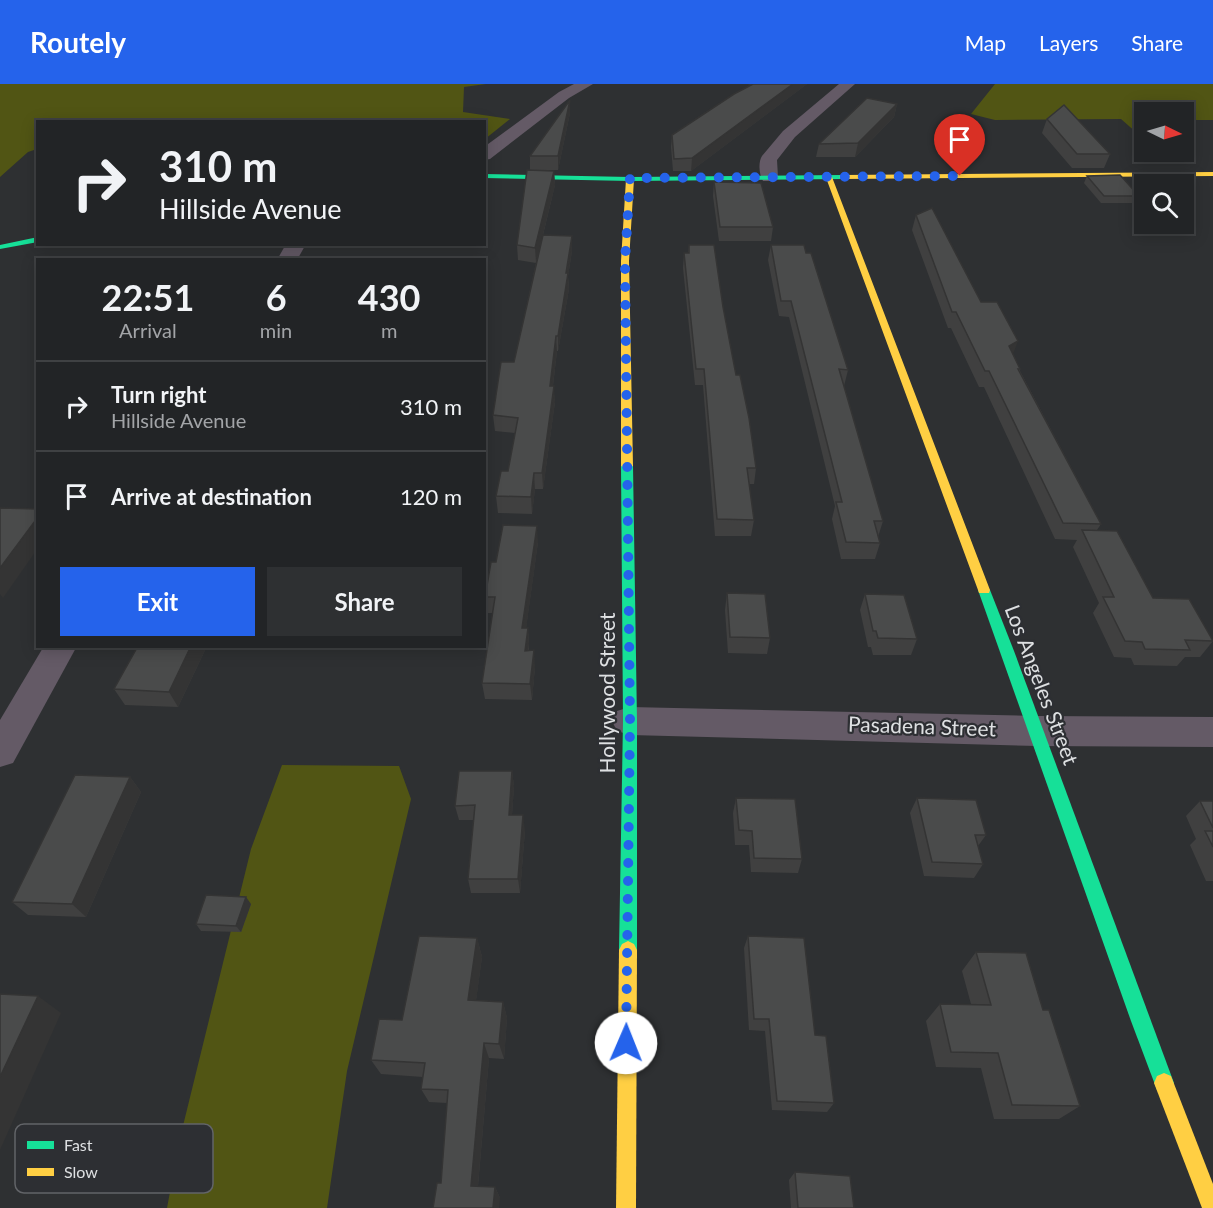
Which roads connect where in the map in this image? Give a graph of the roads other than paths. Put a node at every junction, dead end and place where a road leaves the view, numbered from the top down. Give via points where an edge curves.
1 (586, 84) edge
2 (848, 84) edge
3 (486, 154) edge
4 (1213, 174) edge
5 (486, 176) edge
6 (769, 177) junction
7 (828, 177) junction
8 (630, 178) junction
9 (36, 239) edge
10 (0, 247) edge
11 (61, 648) edge
12 (630, 721) junction
13 (1038, 731) junction
14 (1213, 732) edge
15 (0, 752) edge
16 (626, 1208) edge
17 (1212, 1208) edge

1 - 3 street via 564,95
2 - 6 street via 789,134 768,160
4 - 7 street
5 - 8 street
6 - 7 street
6 - 8 street
7 - 13 street, Los Angeles Street
8 - 12 street, Hollywood Street via 625,261
9 - 10 street
11 - 15 street
12 - 13 street, Pasadena Street
12 - 16 street, Hollywood Street
13 - 14 street, Pasadena Street
13 - 17 street, Los Angeles Street via 1118,960

